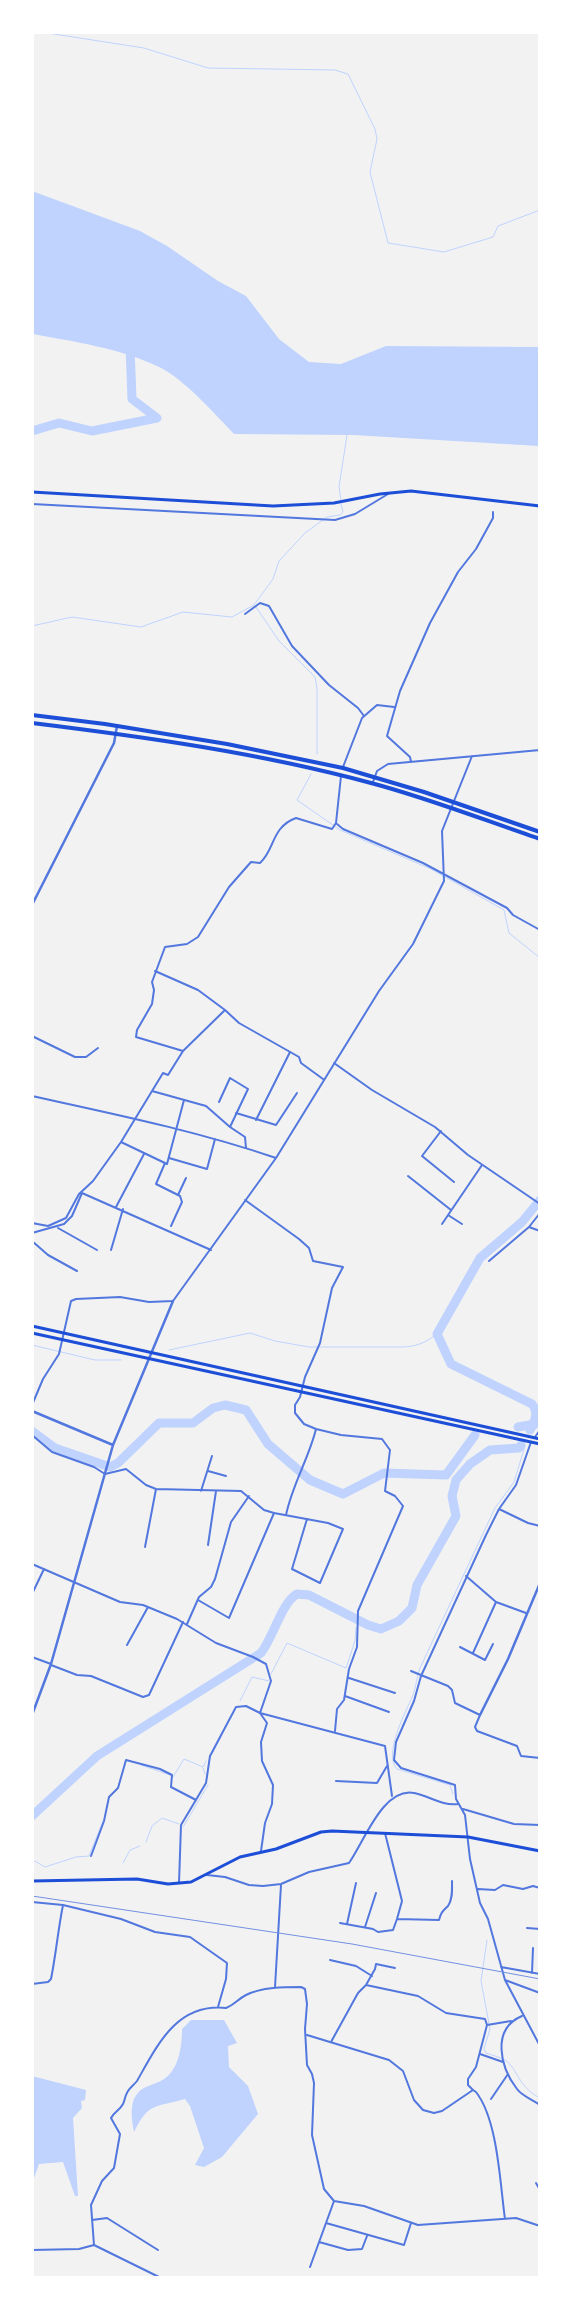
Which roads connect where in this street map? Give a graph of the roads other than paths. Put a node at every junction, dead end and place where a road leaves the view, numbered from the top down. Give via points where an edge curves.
1 (32, 492) edge
2 (391, 493) junction
3 (32, 504) edge
4 (540, 506) edge
5 (493, 512) dead end
6 (244, 614) dead end
7 (394, 707) junction
8 (32, 715) edge
9 (364, 716) junction
10 (32, 723) edge
11 (117, 726) junction
12 (116, 734) junction
13 (540, 750) edge
14 (472, 756) junction
15 (411, 762) junction
16 (343, 768) junction
17 (341, 775) junction
18 (374, 777) junction
19 (372, 783) junction
20 (454, 802) junction
21 (451, 809) junction
22 (336, 823) junction
23 (540, 832) edge
24 (540, 839) edge
25 (445, 875) junction
26 (32, 905) edge
27 (540, 930) edge
28 (155, 971) junction
29 (224, 1010) junction
30 (32, 1036) edge
31 (98, 1048) dead end
32 (184, 1051) junction
33 (290, 1052) junction
34 (334, 1063) junction
35 (323, 1079) junction
36 (152, 1091) junction
37 (297, 1093) dead end
38 (32, 1096) edge
39 (184, 1100) junction
40 (219, 1102) dead end
41 (236, 1113) junction
42 (136, 1119) junction
43 (256, 1120) junction
44 (230, 1127) junction
45 (176, 1130) junction
46 (441, 1132) junction
47 (214, 1139) junction
48 (121, 1142) junction
49 (246, 1148) junction
50 (144, 1153) junction
51 (169, 1158) junction
52 (276, 1158) junction
53 (165, 1163) junction
54 (482, 1165) junction
55 (408, 1176) dead end
56 (186, 1178) dead end
57 (454, 1182) dead end
58 (82, 1192) junction
59 (178, 1195) junction
60 (245, 1200) junction
61 (540, 1204) edge
62 (116, 1207) junction
63 (123, 1209) junction
64 (451, 1210) junction
65 (540, 1213) edge
66 (448, 1215) junction
67 (32, 1223) edge
68 (442, 1224) dead end
69 (462, 1224) dead end
70 (171, 1226) dead end
71 (57, 1227) junction
72 (529, 1227) junction
73 (540, 1231) edge
74 (32, 1234) edge
75 (32, 1242) edge
76 (97, 1250) dead end
77 (111, 1250) dead end
78 (211, 1250) junction
79 (489, 1261) dead end
80 (78, 1271) dead end
81 (173, 1301) junction
82 (32, 1326) edge
83 (63, 1333) junction
84 (32, 1334) edge
85 (63, 1341) junction
86 (152, 1352) junction
87 (149, 1359) junction
88 (302, 1387) junction
89 (301, 1392) junction
90 (32, 1405) edge
91 (32, 1411) edge
92 (316, 1428) junction
93 (540, 1430) edge
94 (32, 1435) edge
95 (535, 1438) junction
96 (540, 1438) edge
97 (531, 1442) junction
98 (540, 1444) edge
99 (113, 1445) junction
100 (212, 1456) dead end
101 (208, 1471) junction
102 (105, 1472) junction
103 (226, 1476) dead end
104 (156, 1489) junction
105 (202, 1491) junction
106 (216, 1491) junction
107 (249, 1496) junction
108 (499, 1509) junction
109 (274, 1513) junction
110 (286, 1515) junction
111 (307, 1519) junction
112 (540, 1526) edge
113 (208, 1545) dead end
114 (145, 1547) dead end
115 (32, 1564) edge
116 (44, 1569) junction
117 (466, 1576) junction
118 (75, 1582) junction
119 (540, 1583) edge
120 (32, 1594) edge
121 (198, 1600) junction
122 (496, 1602) junction
123 (148, 1607) junction
124 (526, 1613) junction
125 (183, 1622) junction
126 (187, 1624) junction
127 (493, 1644) dead end
128 (127, 1645) dead end
129 (460, 1646) dead end
130 (473, 1653) junction
131 (32, 1657) edge
132 (51, 1665) junction
133 (411, 1672) dead end
134 (420, 1675) junction
135 (349, 1678) junction
136 (395, 1692) dead end
137 (345, 1696) junction
138 (389, 1712) dead end
139 (260, 1713) junction
140 (32, 1715) edge
141 (480, 1715) junction
142 (335, 1731) junction
143 (540, 1758) edge
144 (387, 1766) junction
145 (336, 1781) dead end
146 (392, 1796) junction
147 (196, 1800) junction
148 (458, 1804) junction
149 (463, 1810) junction
150 (540, 1825) edge
151 (368, 1832) junction
152 (385, 1833) junction
153 (468, 1837) junction
154 (540, 1851) edge
155 (261, 1852) junction
156 (91, 1856) dead end
157 (205, 1875) junction
158 (32, 1881) edge
159 (452, 1881) dead end
160 (179, 1883) junction
161 (356, 1883) dead end
162 (281, 1884) junction
163 (540, 1888) edge
164 (477, 1889) junction
165 (376, 1893) dead end
166 (32, 1902) edge
167 (63, 1905) junction
168 (397, 1919) junction
169 (340, 1923) dead end
170 (347, 1924) junction
171 (365, 1927) junction
172 (528, 1928) dead end
173 (540, 1929) edge
174 (533, 1948) dead end
175 (330, 1960) dead end
176 (501, 1967) junction
177 (395, 1968) dead end
178 (532, 1973) junction
179 (540, 1974) edge
180 (372, 1976) junction
181 (505, 1980) junction
182 (32, 1984) edge
183 (366, 1985) junction
184 (275, 1987) junction
185 (540, 1993) edge
186 (218, 2008) junction
187 (522, 2016) junction
188 (512, 2021) junction
189 (488, 2025) junction
190 (307, 2035) junction
191 (331, 2042) junction
192 (540, 2046) edge
193 (480, 2054) junction
194 (503, 2062) junction
195 (508, 2074) junction
196 (473, 2090) junction
197 (491, 2099) dead end
198 (540, 2105) edge
199 (536, 2183) dead end
200 (540, 2190) edge
201 (334, 2201) junction
202 (505, 2219) junction
203 (92, 2220) junction
204 (326, 2222) junction
205 (411, 2223) junction
206 (540, 2226) edge
207 (367, 2235) junction
208 (319, 2242) junction
209 (94, 2245) junction
210 (32, 2250) edge
211 (158, 2250) dead end
212 (310, 2267) dead end
213 (161, 2278) edge

1 - 2 main road via 272,506 334,503
2 - 3 street via 356,514 335,520
2 - 4 main road via 432,492
5 - 7 street via 493,518 476,549 458,572 430,623
6 - 9 street via 260,603 269,606 292,646
7 - 9 street via 377,706
7 - 15 street via 387,736 410,757
8 - 11 highway
9 - 16 street
10 - 12 highway
11 - 12 street
11 - 16 highway
12 - 17 highway via 274,760
12 - 26 street
13 - 14 street
14 - 15 street
14 - 20 street
15 - 18 street via 382,766
16 - 18 highway
17 - 19 highway
17 - 22 street
18 - 19 street
18 - 20 highway
19 - 21 highway
20 - 21 street
20 - 23 highway
21 - 24 highway
21 - 25 street via 442,831
22 - 25 street
22 - 28 street via 328,829 306,820 290,820 276,833 264,859 260,863 251,862 230,887 198,938 187,944 165,948
25 - 27 street via 507,908
25 - 34 street via 413,944
28 - 29 street via 198,990
28 - 32 street via 152,1004 136,1037
29 - 32 street
29 - 33 street via 239,1024
30 - 31 street via 75,1057 86,1057
32 - 36 street via 168,1075 163,1073
33 - 35 street
33 - 43 street
34 - 35 street
34 - 46 street
35 - 52 street
36 - 39 street
36 - 42 street
37 - 43 street via 276,1125
38 - 42 street
39 - 44 street via 206,1106
39 - 45 street
40 - 41 street via 230,1078 248,1089
41 - 43 street
41 - 44 street
42 - 45 street
42 - 48 street
44 - 49 street via 246,1137
45 - 47 street
45 - 51 street
46 - 54 street
46 - 57 street via 422,1156
47 - 49 street
47 - 51 street via 207,1169
48 - 50 street
48 - 58 street
49 - 52 street
50 - 53 street
50 - 62 street
51 - 53 street
52 - 60 street
53 - 59 street via 156,1184
54 - 61 street
54 - 64 street
55 - 64 street
56 - 59 street
58 - 62 street
58 - 67 street via 61,1222 48,1226
58 - 71 street via 72,1216
59 - 70 street via 182,1202
60 - 78 street
60 - 88 street via 300,1239 313,1261 343,1267 332,1288 318,1350
62 - 63 street
63 - 77 street
63 - 78 street
64 - 66 street
65 - 72 street
66 - 68 street
66 - 69 street
71 - 74 street
71 - 76 street
72 - 73 street
72 - 79 street
75 - 80 street
78 - 81 street
81 - 83 street via 149,1302 120,1297 73,1299
81 - 86 street
82 - 83 main road
83 - 85 street
83 - 86 main road
84 - 85 main road
85 - 87 main road
85 - 90 street
86 - 87 street
86 - 88 main road
87 - 89 main road
87 - 99 street
88 - 89 street
88 - 95 main road
89 - 92 street via 295,1405 296,1413 304,1424
89 - 97 main road
91 - 99 street
92 - 110 street
92 - 135 street via 341,1435 382,1439 390,1450 385,1491 395,1496 403,1506 358,1615 359,1626
93 - 95 street
94 - 102 street via 52,1452
95 - 96 main road
97 - 98 main road
97 - 108 street via 516,1485
99 - 102 street
100 - 101 street
101 - 103 street
101 - 105 street
102 - 104 street via 126,1469
102 - 118 street
104 - 105 street
104 - 114 street
105 - 106 street
106 - 107 street via 241,1491
106 - 113 street
107 - 109 street via 264,1510
107 - 121 street via 231,1522 215,1578
108 - 112 street
108 - 117 street
109 - 110 street
109 - 121 street via 229,1618
110 - 111 street
111 - 111 street via 292,1569 320,1582 343,1528
115 - 116 street
116 - 118 street
116 - 120 street
117 - 122 street
117 - 134 street
118 - 123 street via 120,1602
118 - 132 street
119 - 124 street
121 - 126 street
122 - 124 street
122 - 130 street
123 - 125 street
123 - 128 street
124 - 141 street via 508,1659
125 - 126 street
125 - 132 street via 149,1695 143,1696
126 - 139 street via 216,1643 254,1656 269,1668 271,1681
127 - 130 street via 485,1660
129 - 130 street
131 - 132 street
132 - 140 street
133 - 134 street
134 - 141 street via 448,1686 456,1704
134 - 148 street via 414,1701 396,1742 394,1760 401,1768 453,1783
135 - 136 street
135 - 137 street
137 - 138 street
137 - 142 street via 337,1709
139 - 142 street
139 - 147 street via 240,1705 232,1710 212,1750 206,1783
139 - 155 street via 267,1722 261,1742 262,1761 273,1785
141 - 143 street via 475,1727 477,1731 517,1746 521,1756
142 - 144 street via 385,1746
144 - 145 street via 377,1783
144 - 146 street
146 - 148 street via 411,1792 440,1803
146 - 151 street
147 - 156 street via 171,1786 172,1775 126,1760 118,1788 109,1797
147 - 160 street via 180,1830
148 - 149 street
149 - 150 street via 514,1824
149 - 153 street
151 - 152 main road
151 - 155 main road via 321,1832
151 - 162 street via 349,1863 308,1872
152 - 153 main road
152 - 168 street via 402,1901
153 - 154 main road
153 - 164 street
155 - 157 main road via 240,1857
157 - 160 main road via 191,1882
157 - 162 street via 225,1877 249,1886
158 - 160 main road via 137,1879
159 - 168 street via 449,1905 442,1910 439,1920
161 - 170 street
162 - 184 street
163 - 164 street via 533,1886 523,1890 503,1884 495,1890
164 - 176 street
165 - 171 street
166 - 167 street
167 - 182 street via 51,1979
167 - 186 street via 121,1919 155,1932 194,1939 226,1964 226,1979
168 - 171 street via 393,1930 378,1932
169 - 170 street
170 - 171 street
172 - 173 street
174 - 178 street
175 - 180 street via 356,1966
176 - 178 street
176 - 181 street
177 - 180 street via 376,1964
178 - 179 street
180 - 183 street
181 - 185 street
181 - 187 street
183 - 189 street via 418,1996 440,2011 485,2019
183 - 191 street via 358,1993
184 - 186 street via 249,1993 226,2008
184 - 190 street via 305,1989
186 - 203 street via 196,2010 173,2026 142,2068 124,2103 114,2112 111,2118 120,2134 117,2154 114,2168 95,2194
187 - 188 street
187 - 192 street
188 - 189 street
188 - 194 street via 502,2032 500,2049
189 - 193 street
190 - 191 street
190 - 201 street via 307,2065 314,2083 312,2135 324,2189
191 - 196 street via 397,2065 403,2071 414,2100 423,2110 434,2113 442,2110
193 - 194 street
193 - 196 street via 468,2079
194 - 195 street
195 - 197 street
195 - 198 street via 518,2091
196 - 202 street via 490,2125 501,2176
199 - 200 street
201 - 204 street
201 - 205 street via 364,2206
202 - 205 street
202 - 206 street via 516,2218
203 - 209 street
203 - 211 street via 107,2218
204 - 207 street
204 - 208 street
205 - 207 street via 404,2245
207 - 208 street via 362,2249 348,2250
208 - 212 street
209 - 210 street via 79,2249
209 - 213 street

